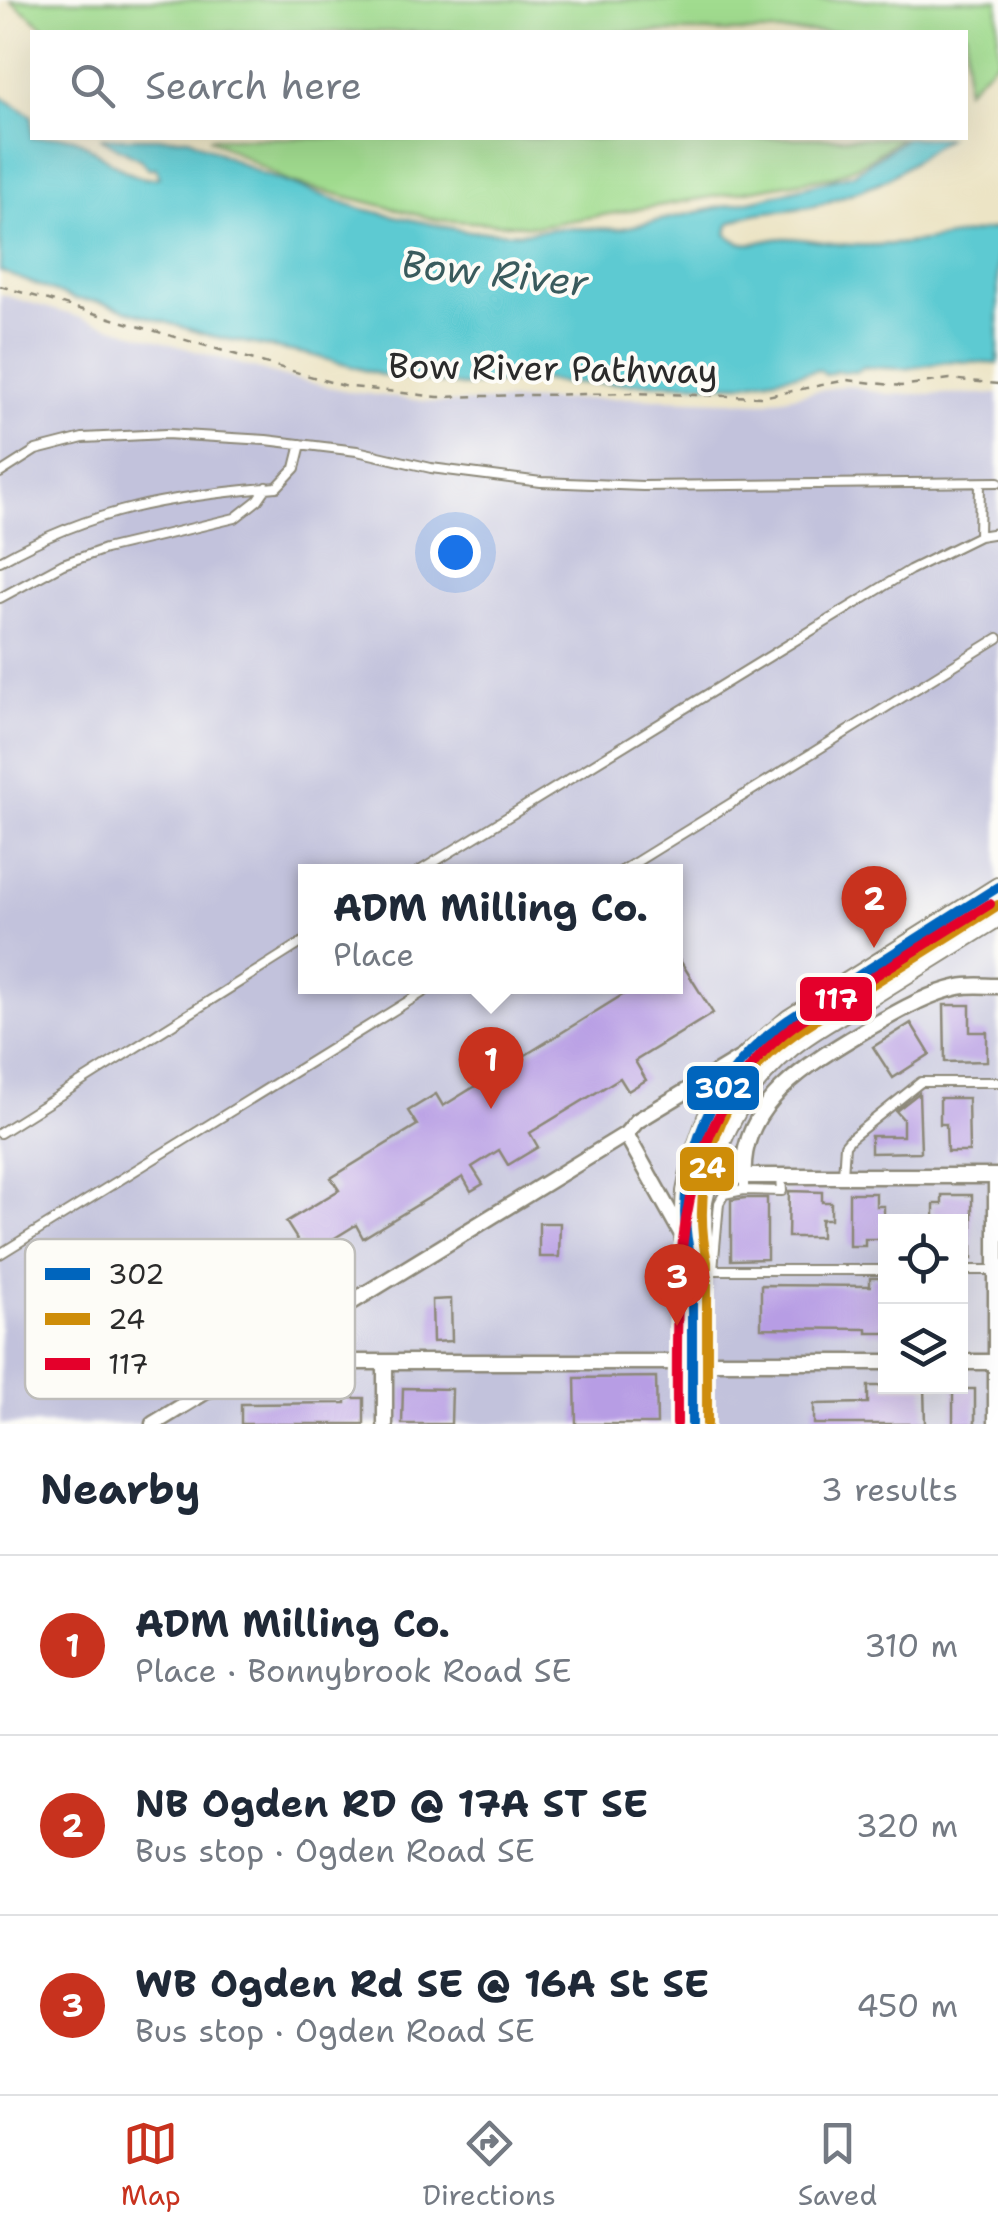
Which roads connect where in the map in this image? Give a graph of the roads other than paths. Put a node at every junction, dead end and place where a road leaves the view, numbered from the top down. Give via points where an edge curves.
1 (301, 444) junction
2 (0, 473) edge
3 (998, 482) edge
4 (980, 483) junction
5 (267, 488) junction
6 (998, 532) edge
7 (979, 536) junction
8 (0, 561) edge
9 (0, 598) edge
10 (998, 638) edge
11 (431, 864) edge
12 (633, 864) edge
13 (998, 887) edge
14 (998, 918) edge
15 (298, 945) edge
16 (998, 986) edge
17 (420, 994) edge
18 (748, 1054) junction
19 (998, 1082) edge
20 (0, 1133) edge
21 (626, 1134) junction
22 (843, 1176) junction
23 (997, 1176) edge
24 (706, 1181) junction
25 (744, 1183) junction
26 (684, 1239) junction
27 (0, 1254) edge
28 (692, 1266) junction
29 (713, 1270) junction
30 (878, 1270) edge
31 (968, 1270) edge
32 (997, 1270) edge
33 (355, 1300) edge
34 (692, 1362) junction
35 (878, 1362) edge
36 (968, 1362) edge
37 (997, 1362) edge
38 (355, 1363) edge
39 (385, 1363) junction
40 (193, 1399) edge
41 (153, 1424) edge
42 (385, 1424) edge
43 (692, 1424) edge
44 (996, 1424) edge

1 - 2 lane via 166,434 83,438 36,450
1 - 4 lane via 541,482
1 - 5 lane via 295,468
3 - 4 lane
4 - 7 lane
5 - 8 lane via 118,509
5 - 9 lane via 235,518 105,549
6 - 7 lane
7 - 11 lane via 910,570
10 - 12 lane
13 - 18 street via 789,1019
14 - 24 street via 787,1050 735,1111
15 - 20 lane
16 - 25 street via 962,986 929,996 800,1070 748,1138
17 - 27 lane
18 - 21 street
18 - 26 street via 706,1118 686,1192
19 - 22 lane via 921,1082 850,1138
21 - 26 street
21 - 33 street
22 - 23 street
22 - 25 street
23 - 32 street
24 - 25 street
24 - 28 street
25 - 29 lane via 721,1197
26 - 28 street
28 - 29 lane
28 - 34 street
29 - 30 lane
31 - 32 lane
32 - 37 street
34 - 35 street
34 - 39 street
34 - 43 street
36 - 37 street
37 - 44 street
38 - 39 street
39 - 42 street
40 - 41 street

